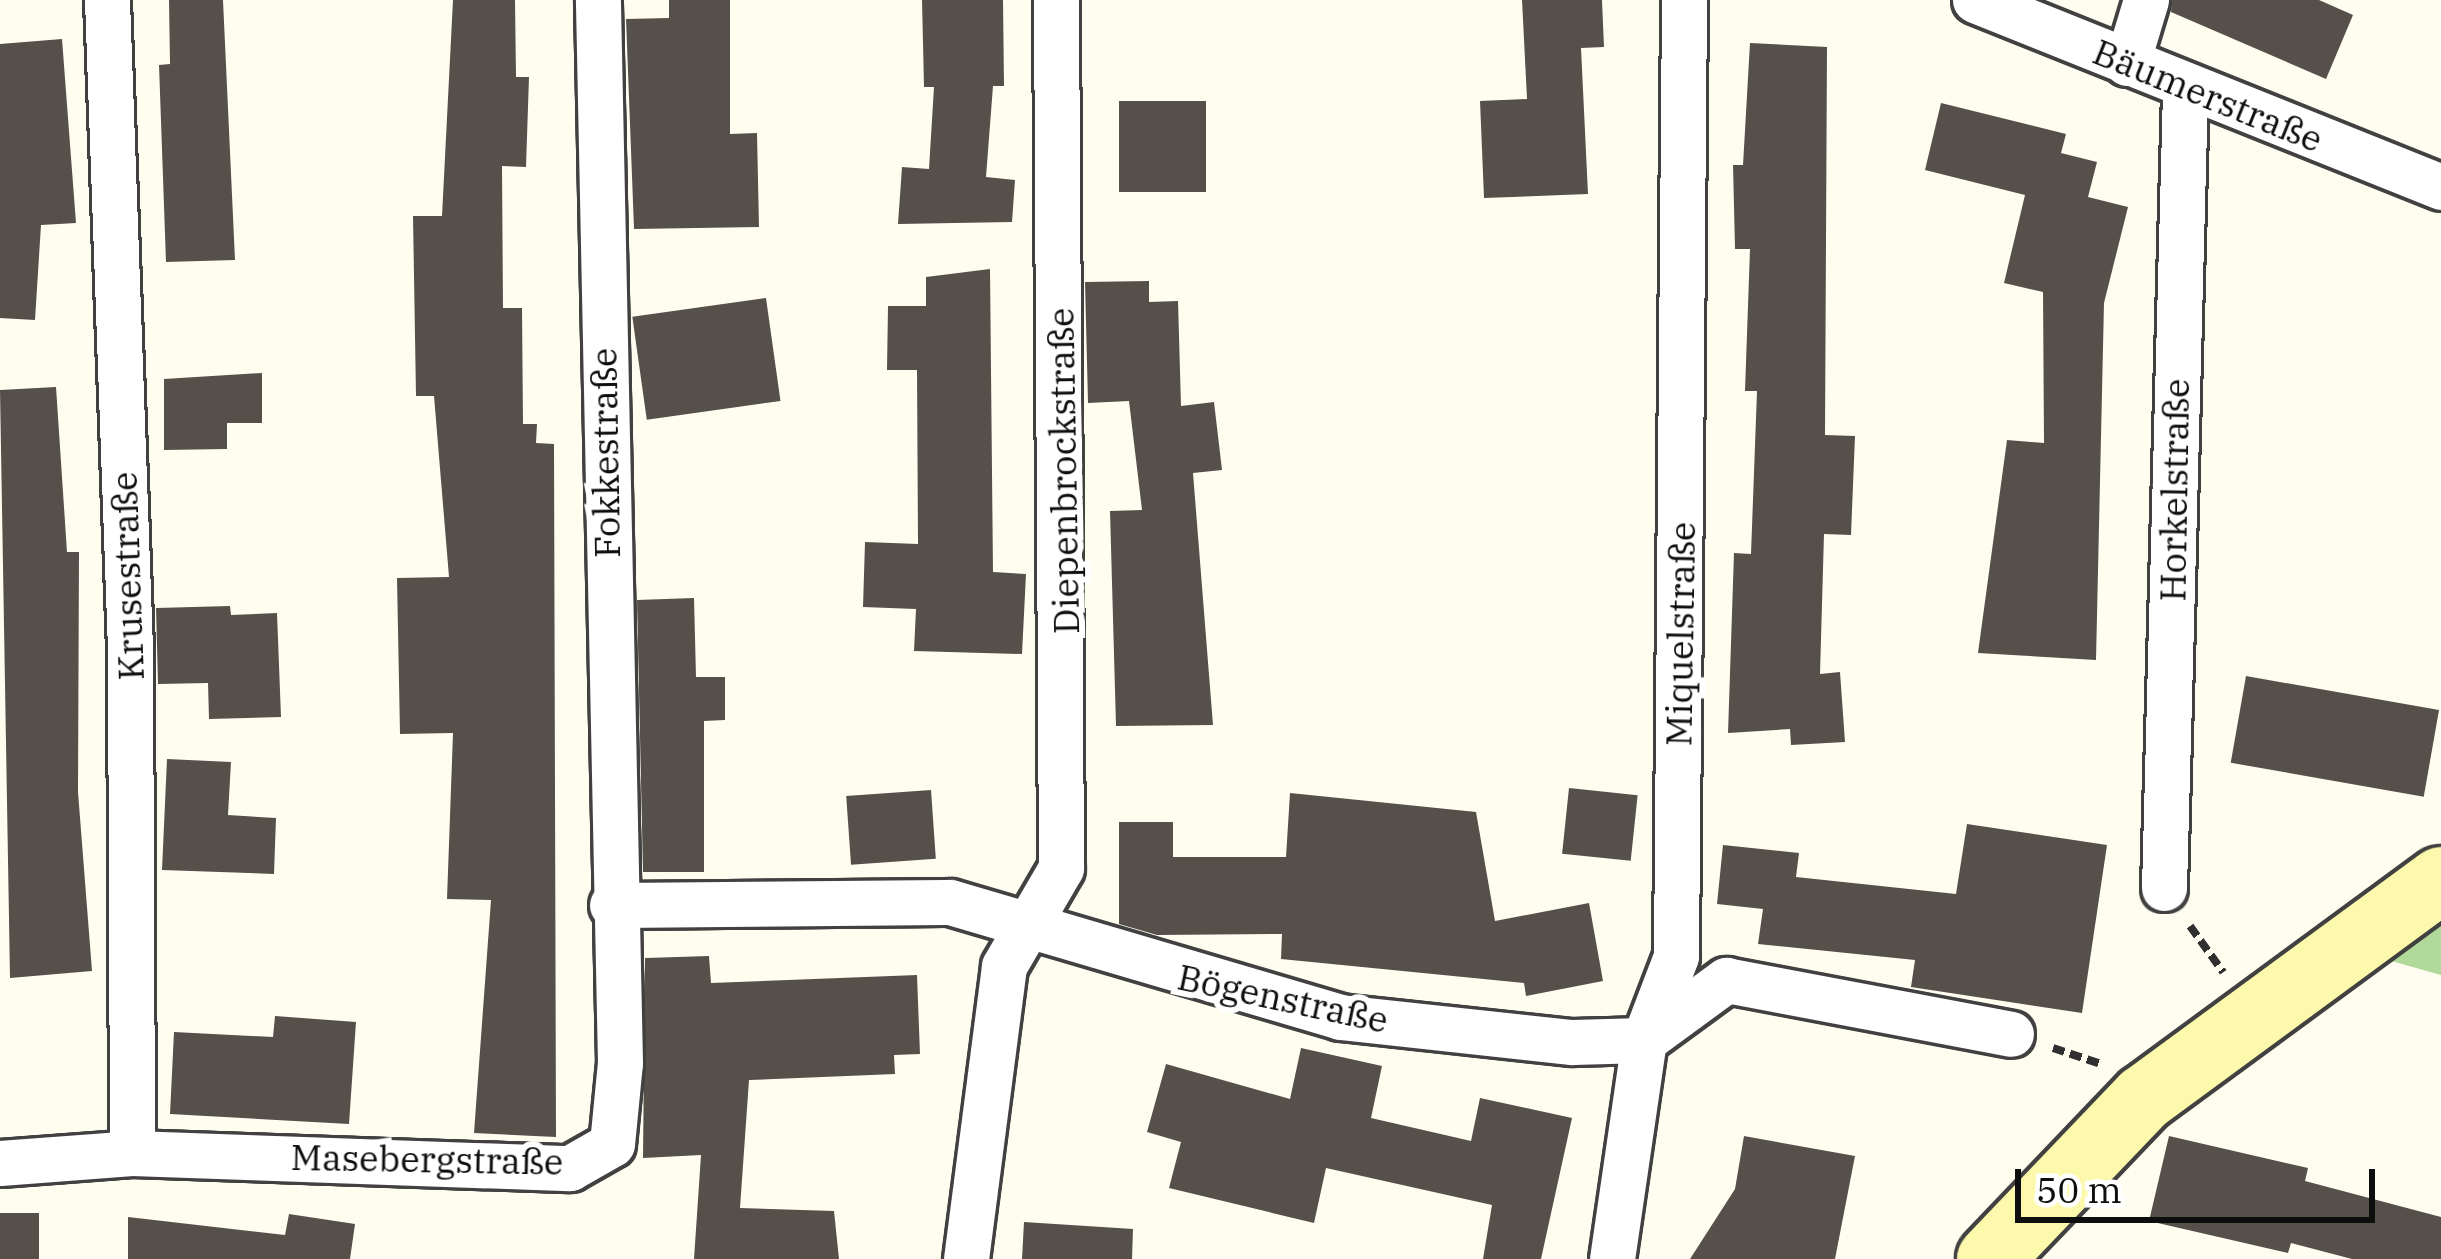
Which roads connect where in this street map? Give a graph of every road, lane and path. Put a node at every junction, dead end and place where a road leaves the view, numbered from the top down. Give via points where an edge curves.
1 (107, 0) edge
2 (598, 0) edge
3 (1056, 0) edge
4 (1684, 0) edge
5 (1975, 0) edge
6 (2146, 0) edge
7 (2127, 63) junction
8 (2185, 91) junction
9 (2441, 187) edge
10 (2441, 880) edge
11 (2164, 889) joint
12 (613, 905) junction
13 (1025, 932) junction
14 (2252, 1012) junction
15 (2012, 1034) joint
16 (1644, 1040) junction
17 (2160, 1084) junction
18 (132, 1153) junction
19 (0, 1163) edge
20 (966, 1259) edge
21 (1612, 1259) edge
22 (1990, 1259) edge

1 - 18 street, Krusestraße via 130,648
2 - 12 street, Fokkestraße
3 - 13 street, Diepenbrockstraße via 1067,781 1061,868
4 - 16 street, Miquelstraße via 1676,956
5 - 7 street, Bäumerstraße
6 - 7 street
7 - 8 street, Bäumerstraße
8 - 9 street, Bäumerstraße
8 - 11 street, Horkelstraße
10 - 14 main road
11 - 14 path
12 - 13 street, Bögenstraße via 950,902
12 - 18 street, Masebergstraße via 611,1144 570,1168
13 - 16 street, Bögenstraße via 1340,1017
13 - 20 street, Diepenbrockstraße via 1004,966
14 - 17 main road
15 - 16 street via 1726,980
15 - 17 path
16 - 21 street, Miquelstraße
17 - 22 main road
18 - 19 street, Masebergstraße

